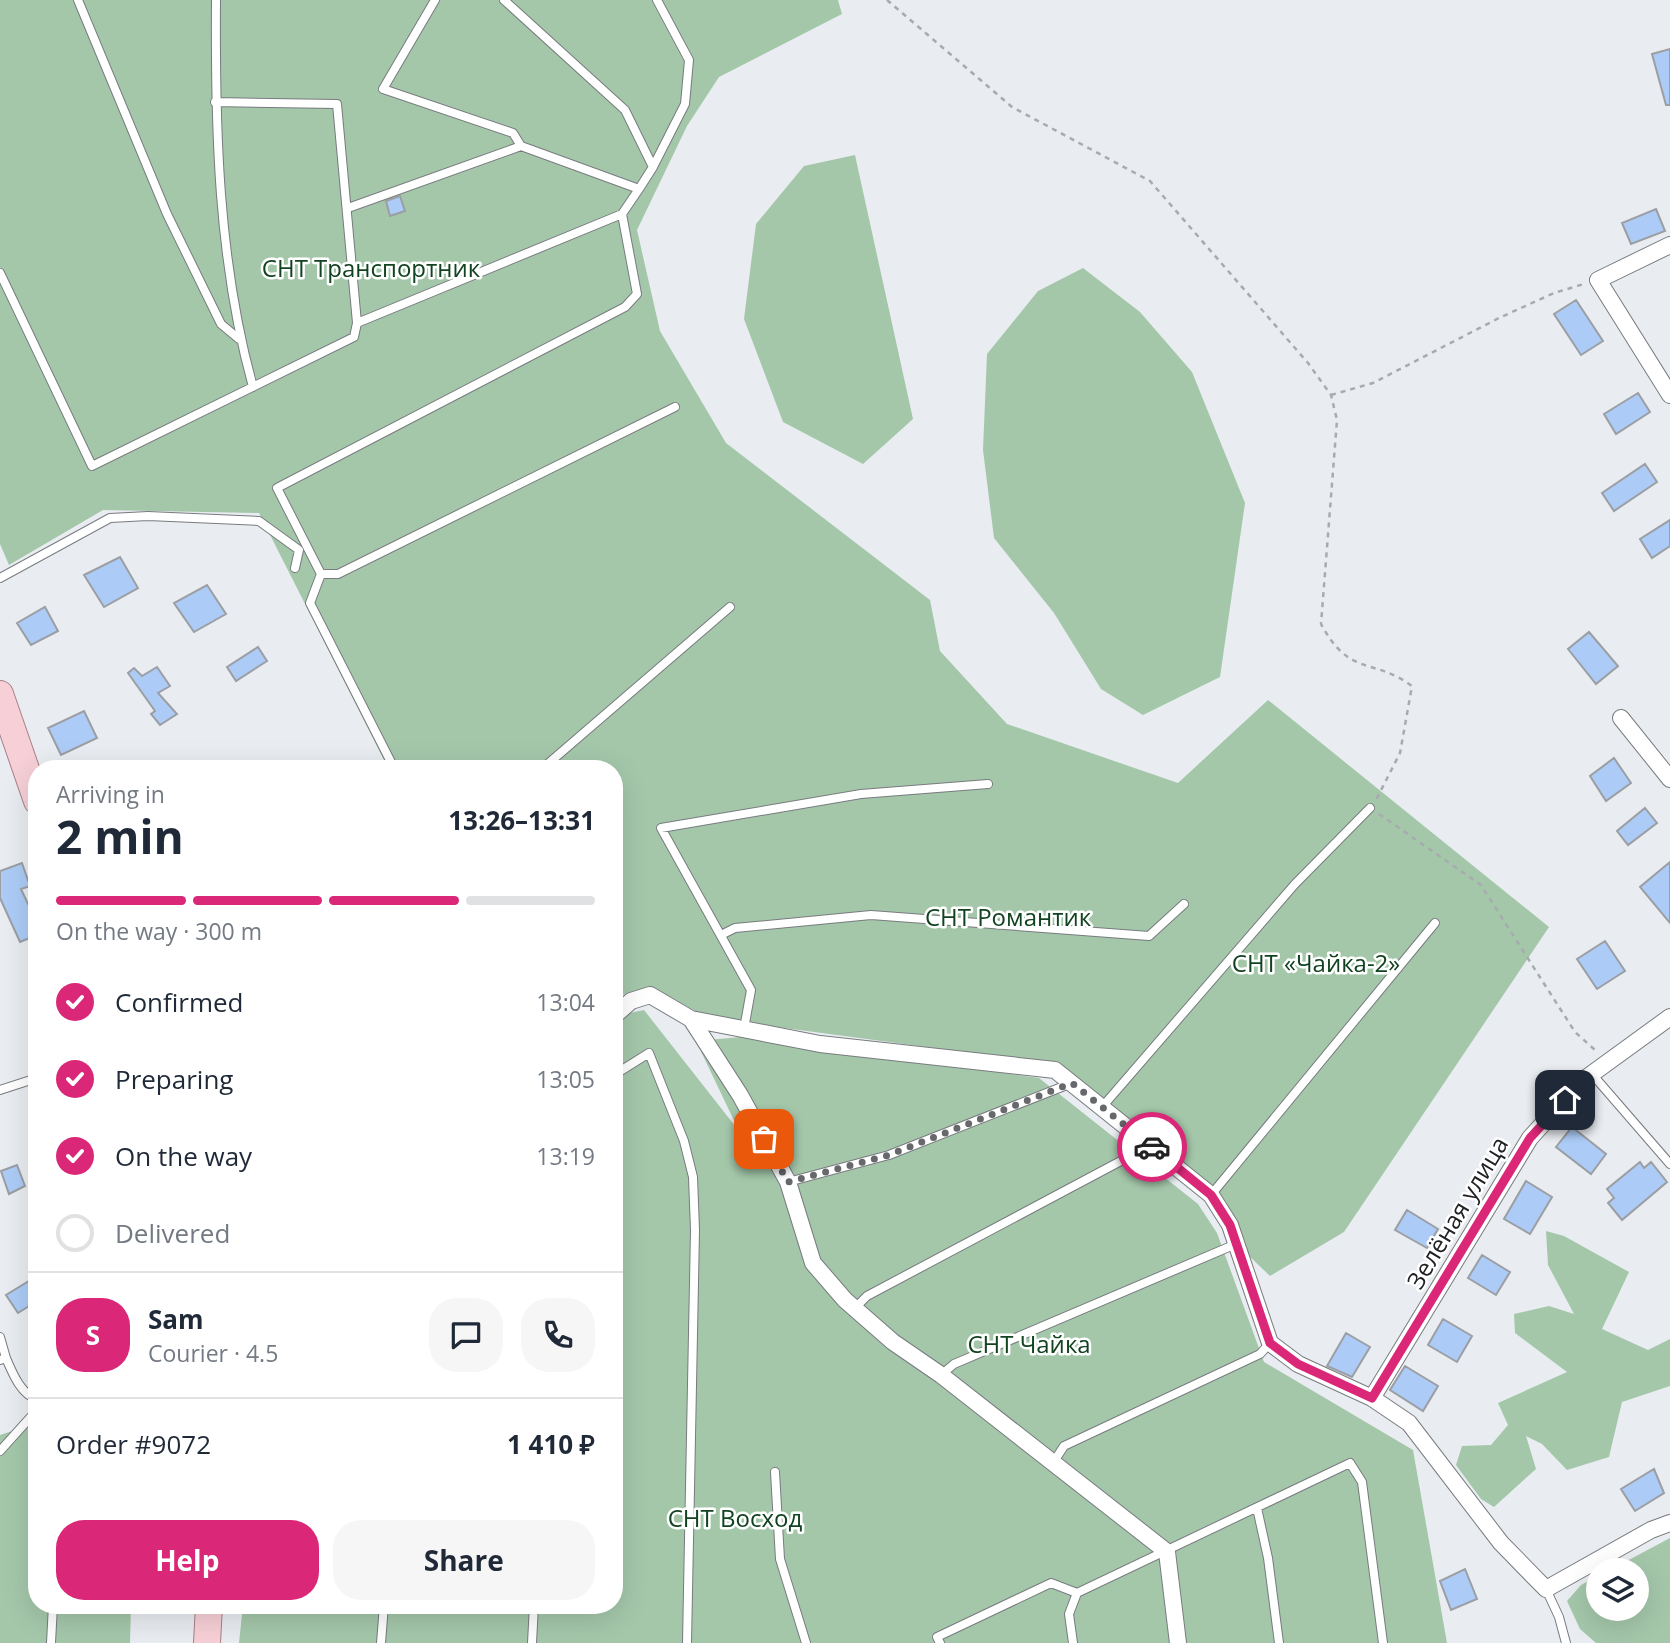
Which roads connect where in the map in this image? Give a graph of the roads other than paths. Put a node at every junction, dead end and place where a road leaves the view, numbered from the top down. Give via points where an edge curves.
1 (78, 0) edge
2 (216, 0) edge
3 (435, 0) edge
4 (505, 0) edge
5 (657, 0) edge
6 (215, 102) junction
7 (521, 146) junction
8 (653, 167) junction
9 (639, 189) junction
10 (348, 208) junction
11 (622, 214) junction
12 (1670, 245) edge
13 (0, 273) edge
14 (357, 323) junction
15 (239, 339) junction
16 (253, 387) junction
17 (1670, 395) edge
18 (675, 407) dead end
19 (295, 568) dead end
20 (321, 574) junction
21 (0, 578) edge
22 (730, 607) dead end
23 (0, 694) edge
24 (1621, 718) dead end
25 (390, 760) edge
26 (552, 760) edge
27 (28, 776) edge
28 (1670, 779) edge
29 (989, 784) dead end
30 (1370, 808) road end
31 (1184, 904) dead end
32 (1435, 923) dead end
33 (720, 935) junction
34 (623, 1006) edge
35 (1670, 1017) edge
36 (691, 1019) junction
37 (744, 1029) junction
38 (623, 1069) edge
39 (1592, 1074) junction
40 (28, 1081) edge
41 (1072, 1083) junction
42 (0, 1090) edge
43 (1103, 1106) junction
44 (1151, 1145) junction
45 (1670, 1164) edge
46 (788, 1182) junction
47 (1211, 1195) junction
48 (1236, 1244) junction
49 (855, 1308) junction
50 (0, 1337) edge
51 (1270, 1343) junction
52 (3, 1359) edge
53 (941, 1376) junction
54 (28, 1395) edge
55 (1372, 1398) junction
56 (28, 1419) edge
57 (0, 1451) edge
58 (1053, 1463) junction
59 (775, 1472) dead end
60 (1257, 1508) junction
61 (1670, 1523) edge
62 (1167, 1552) junction
63 (1546, 1589) junction
64 (1077, 1593) junction
65 (53, 1614) edge
66 (209, 1614) edge
67 (383, 1614) edge
68 (534, 1614) edge
69 (51, 1643) edge
70 (207, 1643) edge
71 (381, 1643) edge
72 (532, 1643) edge
73 (687, 1643) edge
74 (806, 1643) edge
75 (940, 1643) edge
76 (1073, 1643) edge
77 (1178, 1643) edge
78 (1279, 1643) edge
79 (1383, 1643) edge
80 (1566, 1643) edge

1 - 15 lane via 167,214 221,324
2 - 6 lane
3 - 7 lane via 383,89 513,133
4 - 8 lane via 625,110
5 - 8 lane via 689,60 685,104
6 - 10 lane via 337,104
6 - 15 lane via 223,224
7 - 9 lane
7 - 10 lane
8 - 9 lane
9 - 11 lane
10 - 14 lane
11 - 14 lane
11 - 20 lane via 637,294 625,307 278,488
12 - 17 street via 1598,281
13 - 16 lane via 92,466
14 - 16 lane via 354,337
15 - 16 lane
18 - 20 lane via 338,574
19 - 21 lane via 299,550 259,521 148,516 110,518
20 - 25 lane via 310,603
22 - 26 lane
23 - 27 main road
24 - 28 street
29 - 33 lane via 861,794 661,828
30 - 43 lane via 1295,884
31 - 33 lane via 1149,936 871,915 735,928
32 - 47 lane
33 - 37 lane via 751,990
34 - 36 street via 650,995
35 - 39 street, Зелёная улица
36 - 37 street
36 - 46 street
37 - 41 street via 821,1044 1055,1070
38 - 73 lane via 649,1053 684,1141 693,1177
39 - 45 lane
39 - 55 street, Зелёная улица via 1530,1138
40 - 42 lane
41 - 43 street
41 - 46 lane via 889,1155
43 - 44 street
44 - 47 street
44 - 49 lane via 867,1296
46 - 49 street via 813,1263
47 - 48 street
48 - 51 street
48 - 53 lane via 966,1359
49 - 53 street
50 - 52 lane
51 - 55 street via 1298,1364
51 - 58 lane via 1260,1354 1064,1446
52 - 54 lane
53 - 58 street
55 - 63 street via 1409,1423 1502,1543
56 - 57 lane
58 - 62 street
59 - 74 lane via 780,1559
60 - 62 lane
60 - 78 lane
60 - 79 lane via 1350,1463 1362,1482
61 - 63 street
62 - 64 lane
62 - 77 street
63 - 80 lane
64 - 75 lane via 1051,1583 937,1637
64 - 76 lane via 1069,1614
65 - 69 lane
66 - 70 main road
67 - 71 lane
68 - 72 lane

